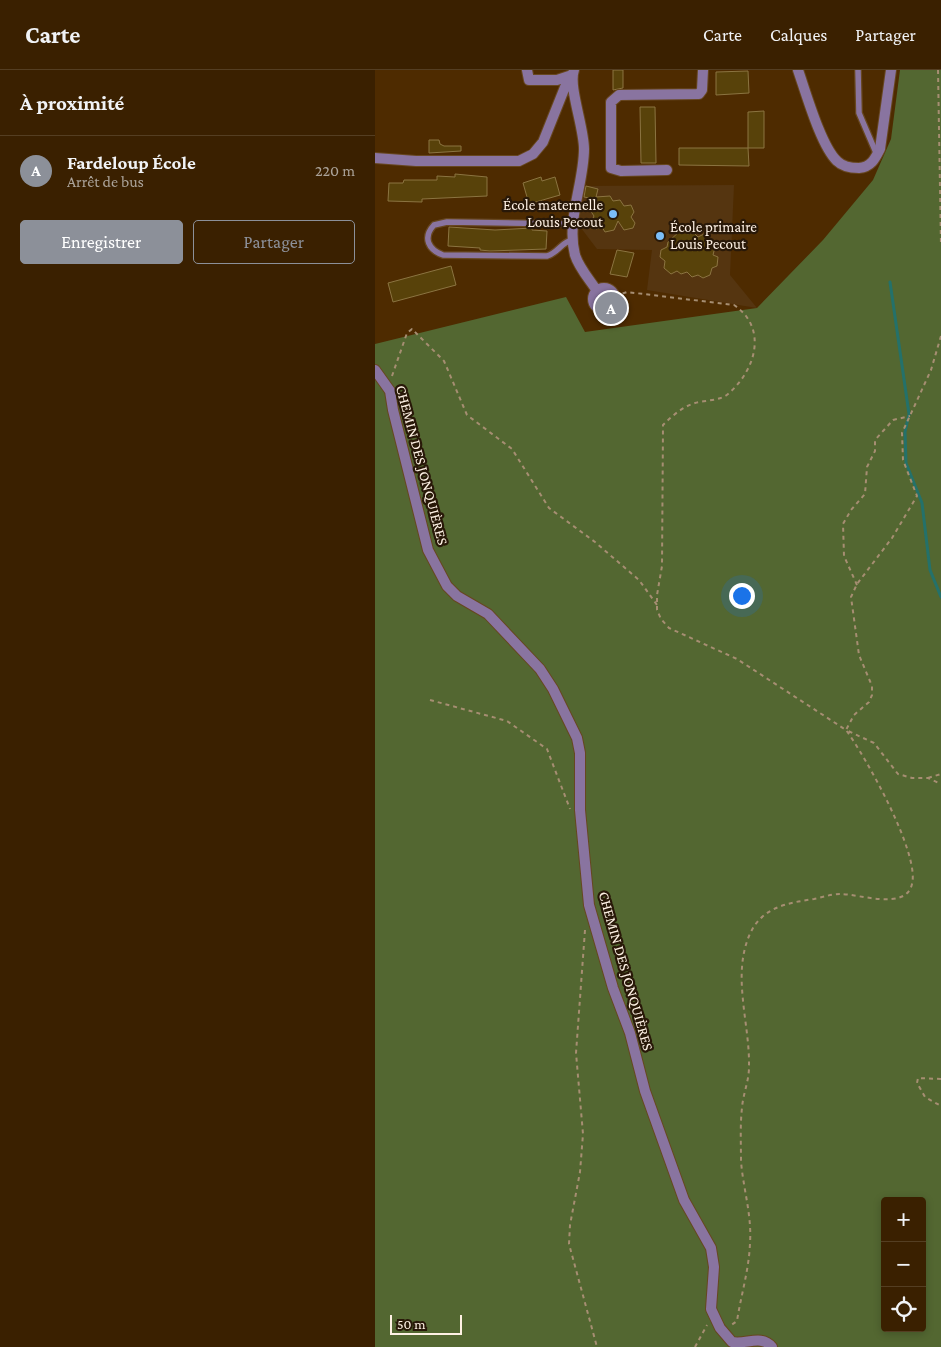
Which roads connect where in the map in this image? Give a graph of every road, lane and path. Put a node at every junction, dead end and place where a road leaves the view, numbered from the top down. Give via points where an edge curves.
1 (527, 70) edge
2 (703, 70) edge
3 (798, 70) edge
4 (858, 70) edge
5 (891, 70) edge
6 (938, 70) edge
7 (573, 75) edge
8 (877, 155) junction
9 (375, 158) edge
10 (667, 170) dead end
11 (574, 224) junction
12 (573, 240) junction
13 (941, 246) edge
14 (597, 291) junction
15 (615, 296) junction
16 (941, 336) edge
17 (375, 370) edge
18 (388, 387) junction
19 (910, 416) junction
20 (857, 585) junction
21 (657, 605) junction
22 (429, 700) dead end
23 (846, 730) junction
24 (941, 774) edge
25 (928, 778) junction
26 (941, 784) edge
27 (580, 810) junction
28 (586, 927) dead end
29 (941, 1079) edge
30 (941, 1106) edge
31 (718, 1324) junction
32 (597, 1347) edge
33 (695, 1347) edge
34 (772, 1347) edge

1 - 7 street via 529,80 557,80
2 - 10 street via 699,94 619,95 611,102 611,168 621,171
3 - 8 street via 825,144 836,160 848,167 862,168
4 - 8 lane via 859,113
5 - 8 street via 884,130
6 - 13 path
7 - 9 street via 565,86 543,142 533,154 519,161
7 - 11 street via 584,150
11 - 12 street
11 - 12 lane via 447,222 434,226 428,237 434,252 443,255 547,256
12 - 14 street via 578,262
14 - 15 street via 605,288
14 - 15 street via 593,298 599,309 611,308
15 - 21 path via 627,292 734,305 746,313 753,326 753,363 727,395 685,407 663,425 662,566
16 - 19 path via 931,370
17 - 18 street, CHEMIN DES JONQUIÈRES
18 - 21 path via 407,333 412,330 444,361 467,415 512,449 549,508 639,580
18 - 27 street, CHEMIN DES JONQUIÈRES via 428,550 447,586 457,596 488,614 540,669 553,688 577,738
19 - 20 path via 902,433 903,460 917,496 892,538
19 - 20 path via 893,420 875,440 875,451 867,467 865,494 843,524 845,556
20 - 23 path via 851,597 859,655 872,686 872,695 854,715
21 - 23 path via 661,619 669,628 737,659
22 - 27 path via 507,721 547,749 567,804 571,809
23 - 25 path via 874,743 898,774
23 - 31 path via 901,828 913,882 904,896 889,900 840,894 783,904 760,920 750,935 742,972 749,1068 742,1108 741,1161 751,1242 737,1321
24 - 25 path
25 - 26 path
27 - 31 street, CHEMIN DES JONQUIÈRES via 589,906 645,1091 684,1200 711,1248 714,1267 710,1299
28 - 32 path via 576,1052 583,1134 569,1244
29 - 30 path via 918,1078 917,1083 925,1097
31 - 33 path via 706,1326
31 - 34 street via 732,1342 759,1340

